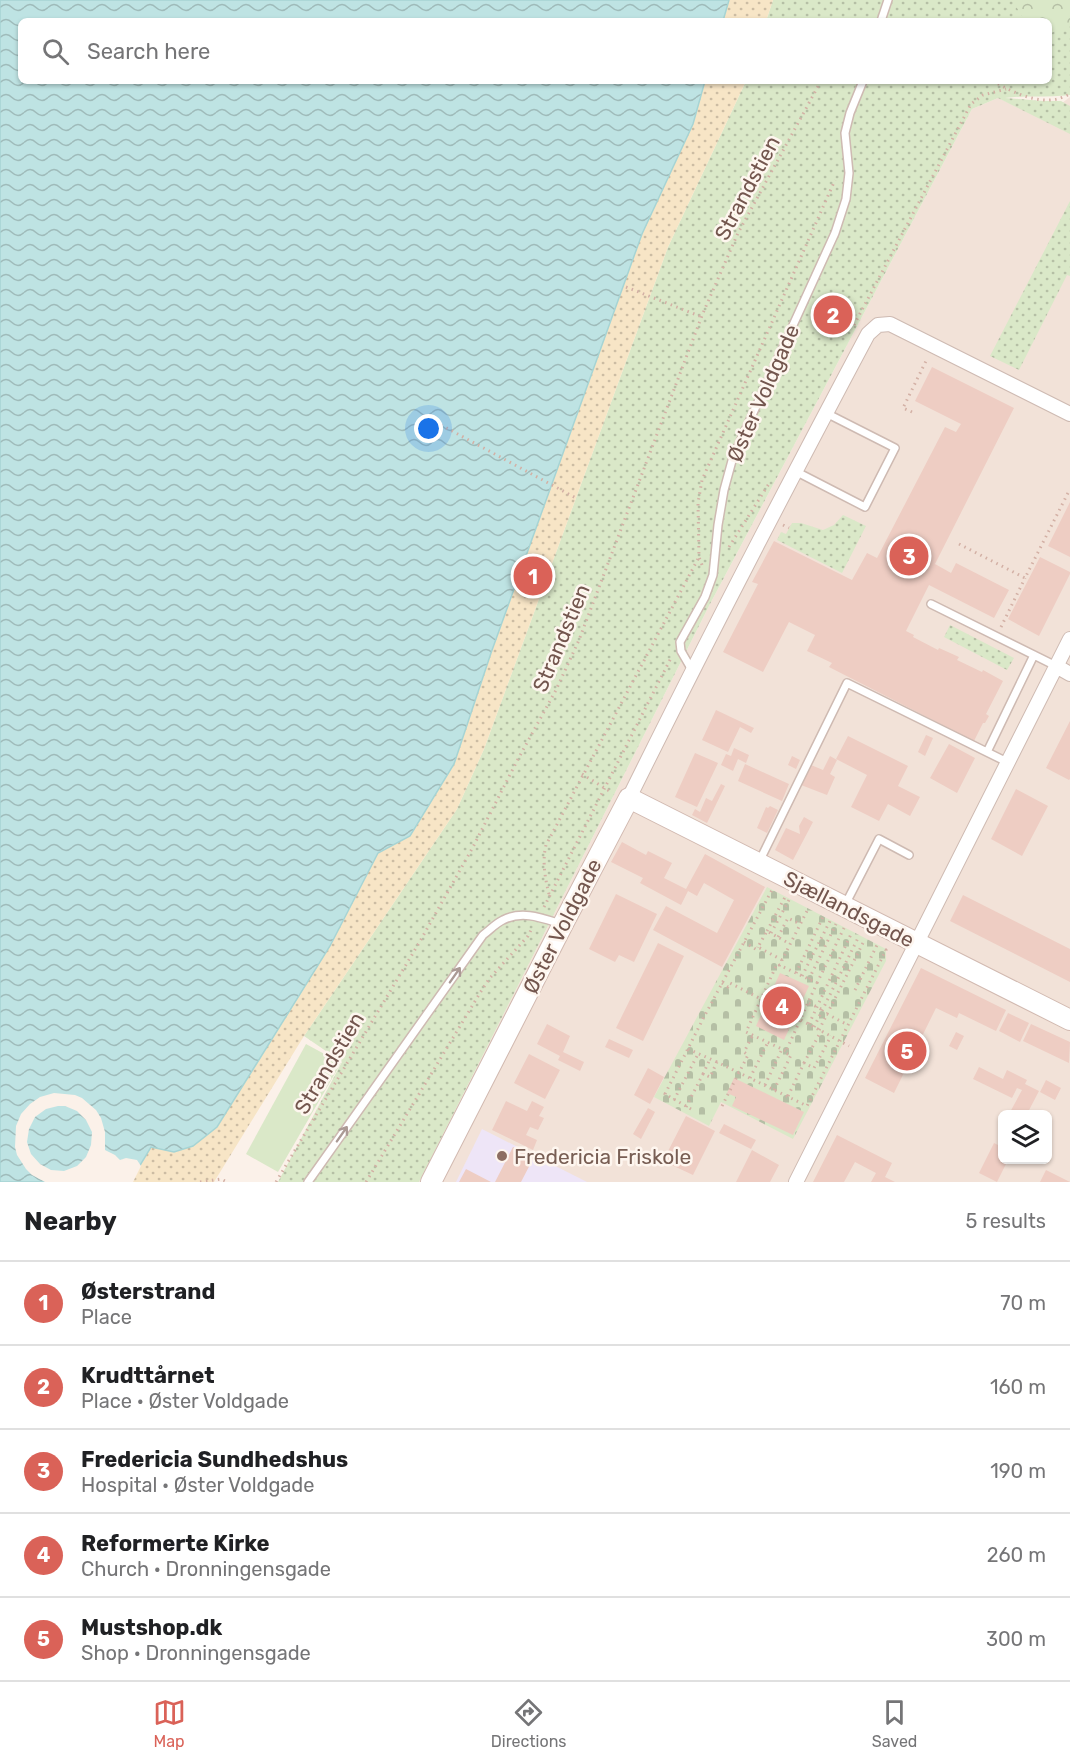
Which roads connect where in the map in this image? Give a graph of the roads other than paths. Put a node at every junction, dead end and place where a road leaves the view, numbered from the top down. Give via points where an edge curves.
1 (888, 0) edge
2 (883, 18) edge
3 (862, 84) edge
4 (826, 413) junction
5 (1070, 414) edge
6 (795, 471) junction
7 (931, 604) dead end
8 (1070, 639) edge
9 (1034, 655) junction
10 (1056, 666) junction
11 (692, 670) junction
12 (1070, 674) edge
13 (987, 752) junction
14 (1007, 762) junction
15 (629, 798) junction
16 (909, 855) dead end
17 (758, 863) junction
18 (840, 915) junction
19 (562, 924) junction
20 (916, 942) junction
21 (1070, 1020) edge
22 (308, 1182) edge
23 (431, 1182) edge
24 (796, 1182) edge

1 - 2 lane
3 - 11 lane, Øster Voldgade via 845,133 849,173 835,234 733,457 718,525 713,575 680,642
4 - 5 street, Øster Voldgade via 868,334 878,325 890,324
4 - 6 street, Øster Voldgade
4 - 6 lane via 895,448 865,507
6 - 11 street, Øster Voldgade
7 - 9 lane
8 - 10 street
9 - 10 lane
9 - 13 lane
10 - 12 street
10 - 14 street
11 - 15 street, Øster Voldgade
13 - 14 lane
13 - 17 lane via 847,683
14 - 20 street
15 - 17 street, Sjællandsgade
15 - 19 street, Øster Voldgade
16 - 18 lane via 879,839
17 - 18 street, Sjællandsgade
18 - 20 street, Sjællandsgade
22 -> 19 lane via 483,935 502,920 518,915
19 - 23 street, Øster Voldgade
20 - 21 street, Sjællandsgade
20 - 24 street

